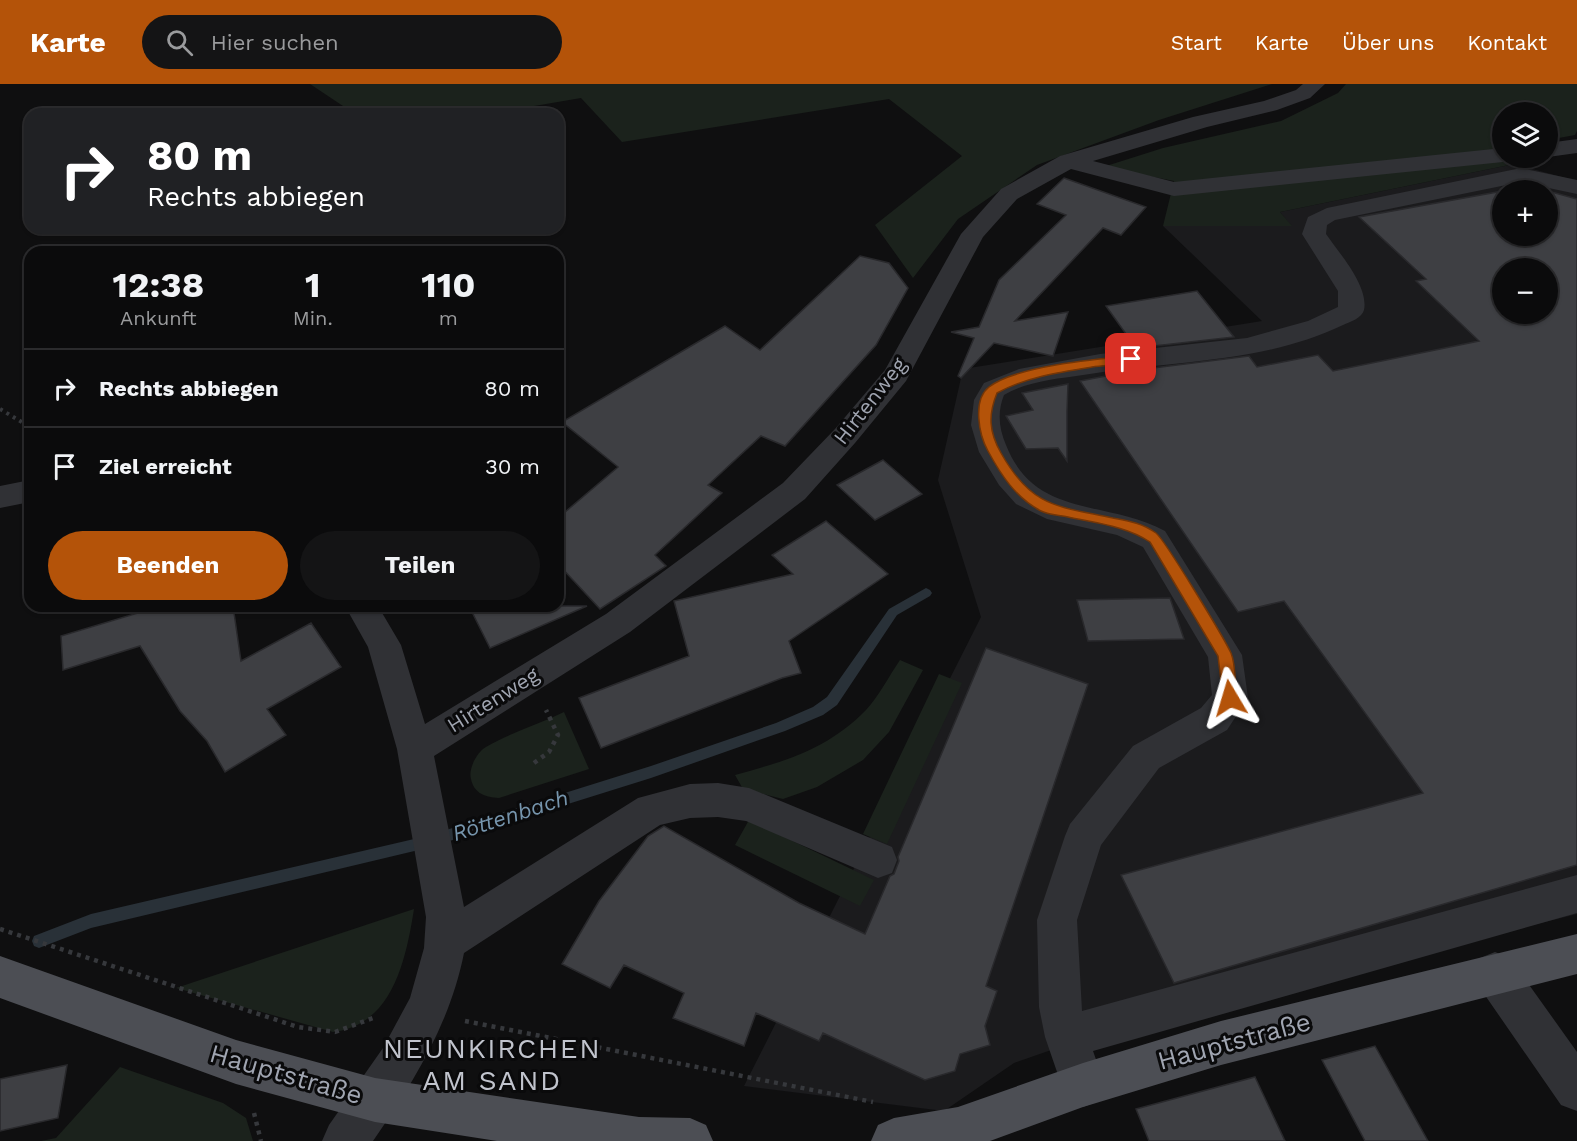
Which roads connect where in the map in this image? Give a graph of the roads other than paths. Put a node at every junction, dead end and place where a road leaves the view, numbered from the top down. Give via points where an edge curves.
1 (1315, 84) edge
2 (1577, 146) edge
3 (1558, 149) edge
4 (1492, 156) edge
5 (1068, 161) junction
6 (1577, 187) edge
7 (24, 492) edge
8 (0, 497) edge
9 (365, 612) edge
10 (415, 749) junction
11 (878, 860) dead end
12 (1577, 894) edge
13 (447, 929) junction
14 (1577, 954) edge
15 (1495, 974) junction
16 (13, 982) edge
17 (1066, 1038) junction
18 (1083, 1085) junction
19 (1577, 1089) edge
20 (375, 1100) junction
21 (889, 1122) edge
22 (345, 1141) edge
23 (690, 1141) edge

1 - 5 street, Hirtenweg via 1303,94 1270,106
2 - 3 street
4 - 5 street via 1174,189
5 - 10 street, Hirtenweg via 1008,194 973,234 896,375 794,492 618,622
6 - 17 street via 1521,176 1327,216 1316,222 1314,234 1351,291 1351,311 1325,326 1243,348 1093,363 1033,375 992,390 984,421 989,442 1006,472 1025,494 1046,508 1137,527 1154,538 1225,655 1230,698 1214,718 1146,757 1084,836 1057,920 1060,1007
7 - 8 street
9 - 10 street via 384,645
10 - 13 street
11 - 13 street via 749,805 690,801 651,810
12 - 17 street
13 - 20 street via 442,970 426,1013
14 - 15 main road, Hauptstraße
15 - 18 main road, Hauptstraße via 1221,1043
15 - 19 street
16 - 20 main road, Hauptstraße via 236,1062
17 - 18 street
18 - 21 main road, Hauptstraße via 958,1130
20 - 22 street
20 - 23 main road, Hauptstraße via 639,1140

